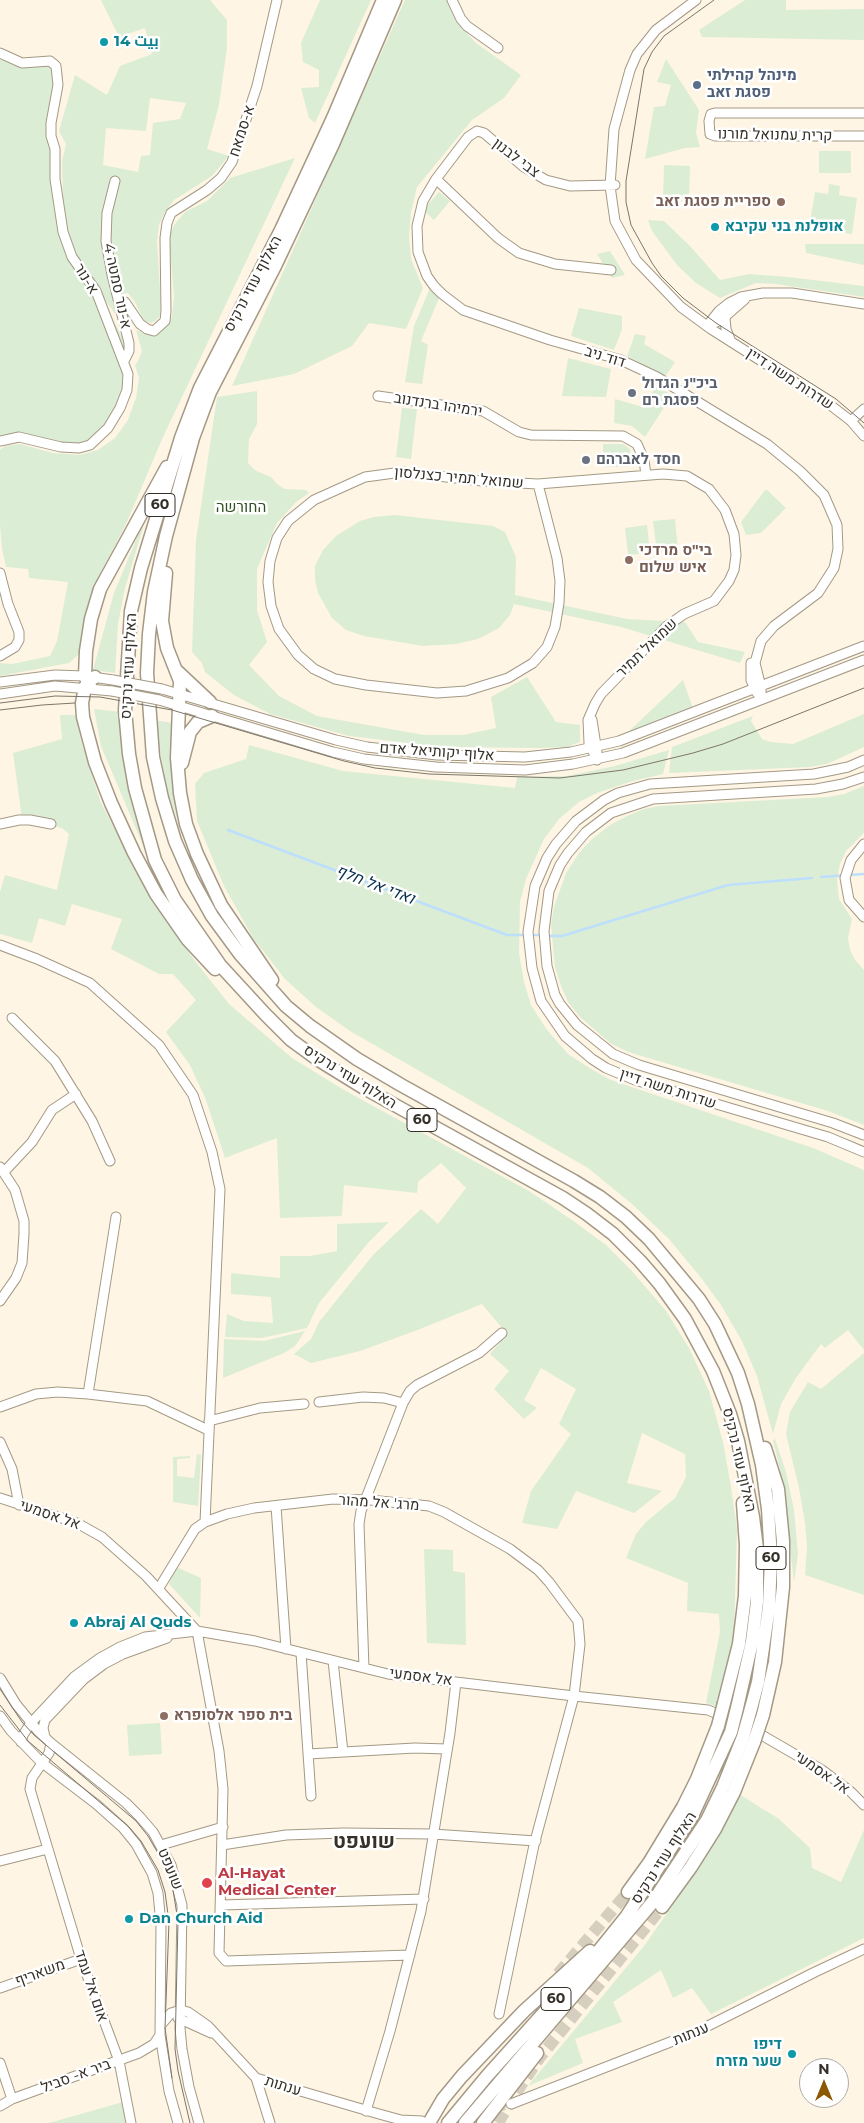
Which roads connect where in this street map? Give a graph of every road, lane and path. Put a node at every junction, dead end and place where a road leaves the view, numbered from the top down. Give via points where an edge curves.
1 (277, 0) edge
2 (452, 0) edge
3 (696, 0) edge
4 (390, 1) edge
5 (668, 20) junction
6 (498, 48) dead end
7 (0, 53) edge
8 (864, 113) edge
9 (477, 131) joint
10 (864, 136) edge
11 (436, 179) junction
12 (115, 181) dead end
13 (613, 185) junction
14 (612, 270) dead end
15 (749, 296) junction
16 (120, 302) junction
17 (864, 304) edge
18 (725, 317) junction
19 (709, 328) junction
20 (731, 342) junction
21 (124, 361) junction
22 (378, 396) dead end
23 (864, 409) edge
24 (851, 421) junction
25 (864, 436) edge
26 (181, 438) junction
27 (0, 441) edge
28 (646, 475) junction
29 (539, 485) junction
30 (177, 493) junction
31 (0, 573) edge
32 (864, 646) edge
33 (0, 656) edge
34 (864, 660) edge
35 (177, 672) junction
36 (0, 682) edge
37 (89, 682) junction
38 (757, 688) junction
39 (0, 694) edge
40 (761, 698) junction
41 (180, 700) junction
42 (210, 702) junction
43 (212, 716) junction
44 (594, 748) junction
45 (597, 760) junction
46 (864, 760) edge
47 (864, 777) edge
48 (178, 780) junction
49 (0, 824) edge
50 (51, 824) dead end
51 (864, 844) edge
52 (864, 917) edge
53 (0, 945) edge
54 (292, 1007) junction
55 (264, 1014) junction
56 (12, 1018) dead end
57 (76, 1094) junction
58 (864, 1135) edge
59 (864, 1152) edge
60 (110, 1161) dead end
61 (2, 1169) edge
62 (116, 1217) dead end
63 (0, 1301) edge
64 (502, 1333) dead end
65 (88, 1394) junction
66 (319, 1402) dead end
67 (402, 1403) junction
68 (304, 1404) dead end
69 (0, 1407) edge
70 (208, 1425) junction
71 (738, 1441) junction
72 (0, 1442) edge
73 (0, 1498) edge
74 (364, 1500) junction
75 (19, 1505) junction
76 (276, 1506) junction
77 (205, 1522) junction
78 (159, 1588) junction
79 (197, 1631) junction
80 (286, 1649) junction
81 (301, 1653) junction
82 (333, 1661) junction
83 (364, 1668) junction
84 (0, 1678) edge
85 (456, 1682) junction
86 (574, 1696) junction
87 (45, 1708) junction
88 (20, 1709) junction
89 (0, 1716) edge
90 (31, 1723) junction
91 (743, 1737) junction
92 (48, 1740) junction
93 (22, 1742) junction
94 (448, 1749) junction
95 (343, 1752) junction
96 (308, 1754) junction
97 (41, 1762) junction
98 (311, 1796) dead end
99 (864, 1805) edge
100 (223, 1827) junction
101 (433, 1834) junction
102 (536, 1841) junction
103 (222, 1844) junction
104 (161, 1845) junction
105 (48, 1849) junction
106 (0, 1860) edge
107 (657, 1871) junction
108 (628, 1892) tunnel mouth
109 (424, 1899) junction
110 (221, 1905) junction
111 (662, 1907) tunnel mouth
112 (643, 1914) junction
113 (864, 1949) edge
114 (410, 1955) junction
115 (80, 1959) junction
116 (0, 1988) edge
117 (161, 1997) junction
118 (181, 2010) junction
119 (171, 2013) junction
120 (498, 2014) dead end
121 (181, 2020) junction
122 (160, 2031) junction
123 (219, 2037) junction
124 (139, 2053) junction
125 (163, 2059) junction
126 (118, 2061) junction
127 (0, 2063) edge
128 (256, 2078) junction
129 (12, 2099) junction
130 (511, 2104) tunnel mouth
131 (0, 2106) edge
132 (366, 2111) junction
133 (426, 2122) edge
134 (131, 2123) edge
135 (178, 2123) edge
136 (199, 2123) edge
137 (270, 2123) edge
138 (448, 2123) edge
139 (465, 2123) edge
140 (483, 2123) edge

1 - 16 street, א-סמאח via 257,86 232,162 207,190 171,213 167,223 165,321 154,331 147,329 124,302
2 - 6 street via 466,26
3 - 5 street, שדרות משה דיין
4 - 26 highway, האלוף עוזי נרקיס / 60 via 200,388
4 - 30 highway, האלוף עוזי נרקיס / 60 via 302,211 210,392
5 - 13 street, שדרות משה דיין via 641,57 631,81 621,119
5 - 13 street, שדרות משה דיין via 647,40 634,61 621,98 614,129
7 - 21 street, א-נור via 22,63 50,61 56,66 58,85 51,136 63,232 72,257 96,290
8 - 10 street, קרית עמנואל מורנו via 715,113 711,114 709,121 710,134 715,136
9 - 11 street, דוד ניב via 468,137
9 - 13 street, צבי לבנון via 546,180 570,186
11 - 14 street via 498,238 519,252 555,264
11 - 38 street, דוד ניב via 418,214 417,240 427,276 452,303 475,315 621,360 646,371 767,444 817,486 830,506 839,536 837,557 830,576 818,594 765,634 750,670 750,680
12 - 16 street, א-נור סמטה 4 via 107,213 106,240
13 - 19 street, שדרות משה דיין via 612,206 618,229 636,260 681,307
15 - 17 street via 792,293
15 - 18 street
15 - 19 street via 723,307
16 - 21 street, א-נור סמטה 4 via 129,343
18 - 19 street
18 - 20 street
19 - 20 street, שדרות משה דיין
20 - 24 street, שדרות משה דיין via 802,385
21 - 27 street, א-נור via 128,382 120,408 108,428 90,445 61,447 19,437
22 - 28 street, ירמיהו ברנדנוב via 476,409 531,435 623,436 636,444 644,460
23 - 24 street
24 - 25 street, שדרות משה דיין
26 - 37 highway via 100,589 91,619
26 - 55 highway, האלוף עוזי נרקיס / 60 via 131,611 125,710 129,754 155,860 175,900 220,965
28 - 29 street, שמואל תמיר
28 - 44 street, שמואל תמיר via 687,476 709,489 725,510 734,534 734,570 714,601 684,614 667,626 601,694 592,710 588,729
29 - 29 street, שמואל תמיר כצנלסון via 389,472 351,481 314,500 288,521 272,550 268,593 279,629 306,662 323,674 347,682 422,692 453,692 498,682 517,673 533,663 547,647 555,627 560,593 557,558
30 - 35 highway via 162,621 167,648
30 - 54 highway, האלוף עוזי נרקיס / 60 via 156,583 147,673 153,757 162,798 175,841 212,916 240,954
31 - 33 street via 19,640 15,647
32 - 38 street, אלוף יקותיאל אדם
34 - 40 street, אלוף יקותיאל אדם
35 - 41 highway
35 - 42 highway
36 - 37 street, אלוף יקותיאל אדם via 42,675
37 - 39 street, אלוף יקותיאל אדם
37 - 41 street, אלוף יקותיאל אדם, bridge via 112,691 160,700
37 - 41 street, אלוף יקותיאל אדם, bridge via 113,680 162,689
37 - 55 highway via 82,703 83,717 95,762 122,829 145,874 188,940 219,974
38 - 40 street
38 - 44 street, אלוף יקותיאל אדם via 642,734
40 - 45 street, אלוף יקותיאל אדם via 646,745
41 - 42 street, אלוף יקותיאל אדם
41 - 43 street, אלוף יקותיאל אדם
41 - 48 highway
42 - 44 street, אלוף יקותיאל אדם via 336,740 390,750 437,755 525,757
43 - 45 street, אלוף יקותיאל אדם via 333,752 388,763 525,770
43 - 48 highway via 198,722 190,732
44 - 45 street, שמואל תמיר
46 - 59 street, שדרות משה דיין via 814,774 650,784 604,800 576,821 547,858 531,901 528,932 532,968 541,1001 565,1036 599,1063 634,1080 828,1137
47 - 58 street, שדרות משה דיין via 816,789 652,799 611,813 586,832 560,865 548,897 544,931 547,966 560,1004 577,1025 613,1054
48 - 54 highway via 191,838 221,905
49 - 50 street via 30,820
51 - 52 street via 847,868 845,885 849,900
53 - 70 street via 90,983 159,1045 193,1095 212,1152 220,1189
54 - 91 highway, האלוף עוזי נרקיס / 60, bridge via 357,1059 600,1197 650,1239 699,1299 727,1347 748,1404 768,1509 771,1559 768,1623 756,1714
55 - 71 highway, האלוף עוזי נרקיס / 60 via 291,1040 340,1074 563,1198 613,1234 659,1283 685,1319 713,1371
56 - 57 street via 55,1061
57 - 60 street
57 - 61 street via 52,1110 27,1148
61 - 63 street via 20,1205 24,1221 24,1250 16,1278
62 - 65 street
64 - 67 street via 479,1353 416,1385
65 - 69 street via 36,1394
65 - 70 street via 148,1401
66 - 67 street via 363,1397
67 - 74 street
68 - 70 street via 260,1408
70 - 77 street
71 - 91 highway, האלוף עוזי נרקיס / 60, bridge via 753,1516 758,1576 753,1635 737,1708
71 - 108 highway, bridge via 744,1514 744,1596 738,1644 724,1704 698,1779 654,1856
72 - 75 street via 12,1469
73 - 75 street, אל אסמעי
74 - 76 street, מרג' אל מהור via 333,1499
74 - 83 street via 359,1524
74 - 86 street, מרג' אל מהור via 422,1505 444,1512 510,1549 538,1570 578,1621 580,1644
75 - 78 street, אל אסמעי via 77,1524 102,1537
76 - 77 street, מרג' אל מהור via 227,1514
76 - 80 street
77 - 78 street, מרג' אל מהור via 195,1529
78 - 79 street, אל אסמעי
79 - 80 street, אל אסמעי
79 - 87 street via 156,1635 120,1647 74,1677
79 - 92 street via 148,1644 104,1664 79,1683 50,1714 44,1724
79 - 100 street via 219,1751
80 - 81 street, אל אסמעי
81 - 82 street, אל אסמעי
81 - 96 street
82 - 83 street, אל אסמעי
82 - 95 street
83 - 85 street, אל אסמעי
84 - 88 street, שועפט
85 - 86 street, אל אסמעי
85 - 94 street
86 - 99 street, אל אסמעי via 715,1712 767,1737 822,1770
86 - 102 street, מרג' אל מהור
87 - 88 street via 32,1712
87 - 90 street
88 - 90 street, שועפט
89 - 93 street, שועפט
90 - 92 street, שועפט
90 - 93 street
91 - 107 highway, האלוף עוזי נרקיס / 60
91 - 111 highway via 740,1778 715,1829
91 - 112 highway, האלוף עוזי נרקיס / 60 via 707,1820
92 - 97 street via 49,1753
92 - 104 street, שועפט via 126,1803
93 - 97 street, שועפט
94 - 95 street
94 - 101 street
95 - 96 street
96 - 98 street
97 - 105 street, אום אל עמד via 30,1789
97 - 117 street, שועפט via 112,1818 145,1858 152,1872 160,1907
100 - 103 street
100 - 104 street
101 - 102 street
101 - 103 street via 286,1835
101 - 109 street
102 - 120 street, מרג' אל מהור
103 - 110 street
104 - 118 street, שועפט via 171,1865 182,1905
105 - 106 street
105 - 115 street, אום אל עמד
107 - 133 highway via 606,1937 524,2011 462,2076
107 - 138 highway, האלוף עוזי נרקיס / 60 via 593,1958
109 - 110 street
109 - 114 street
110 - 114 street via 219,1953 226,1961
112 - 139 highway, האלוף עוזי נרקיס / 60
112 - 140 highway
113 - 130 street, ענתות via 696,2032
114 - 132 street
115 - 116 street, משאריף
115 - 126 street, אום אל עמד
117 - 119 street, ענתות
117 - 122 street, שועפט
118 - 119 street
118 - 121 street, שועפט
118 - 123 street, ענתות via 198,2018
119 - 121 street, ענתות
119 - 122 street
121 - 123 street, ענתות
121 - 136 street, שועפט via 184,2063
122 - 124 street, ביר א- סביל via 154,2044
122 - 125 street, שועפט
123 - 128 street, ענתות
124 - 125 street via 153,2053
124 - 126 street, ביר א- סביל
125 - 135 street, שועפט
126 - 129 street, ביר א- סביל
126 - 134 street, אום אל עמד
127 - 129 street
128 - 132 street, ענתות
128 - 137 street
129 - 131 street, ביר א- סביל
132 - 133 street, ענתות via 401,2120

